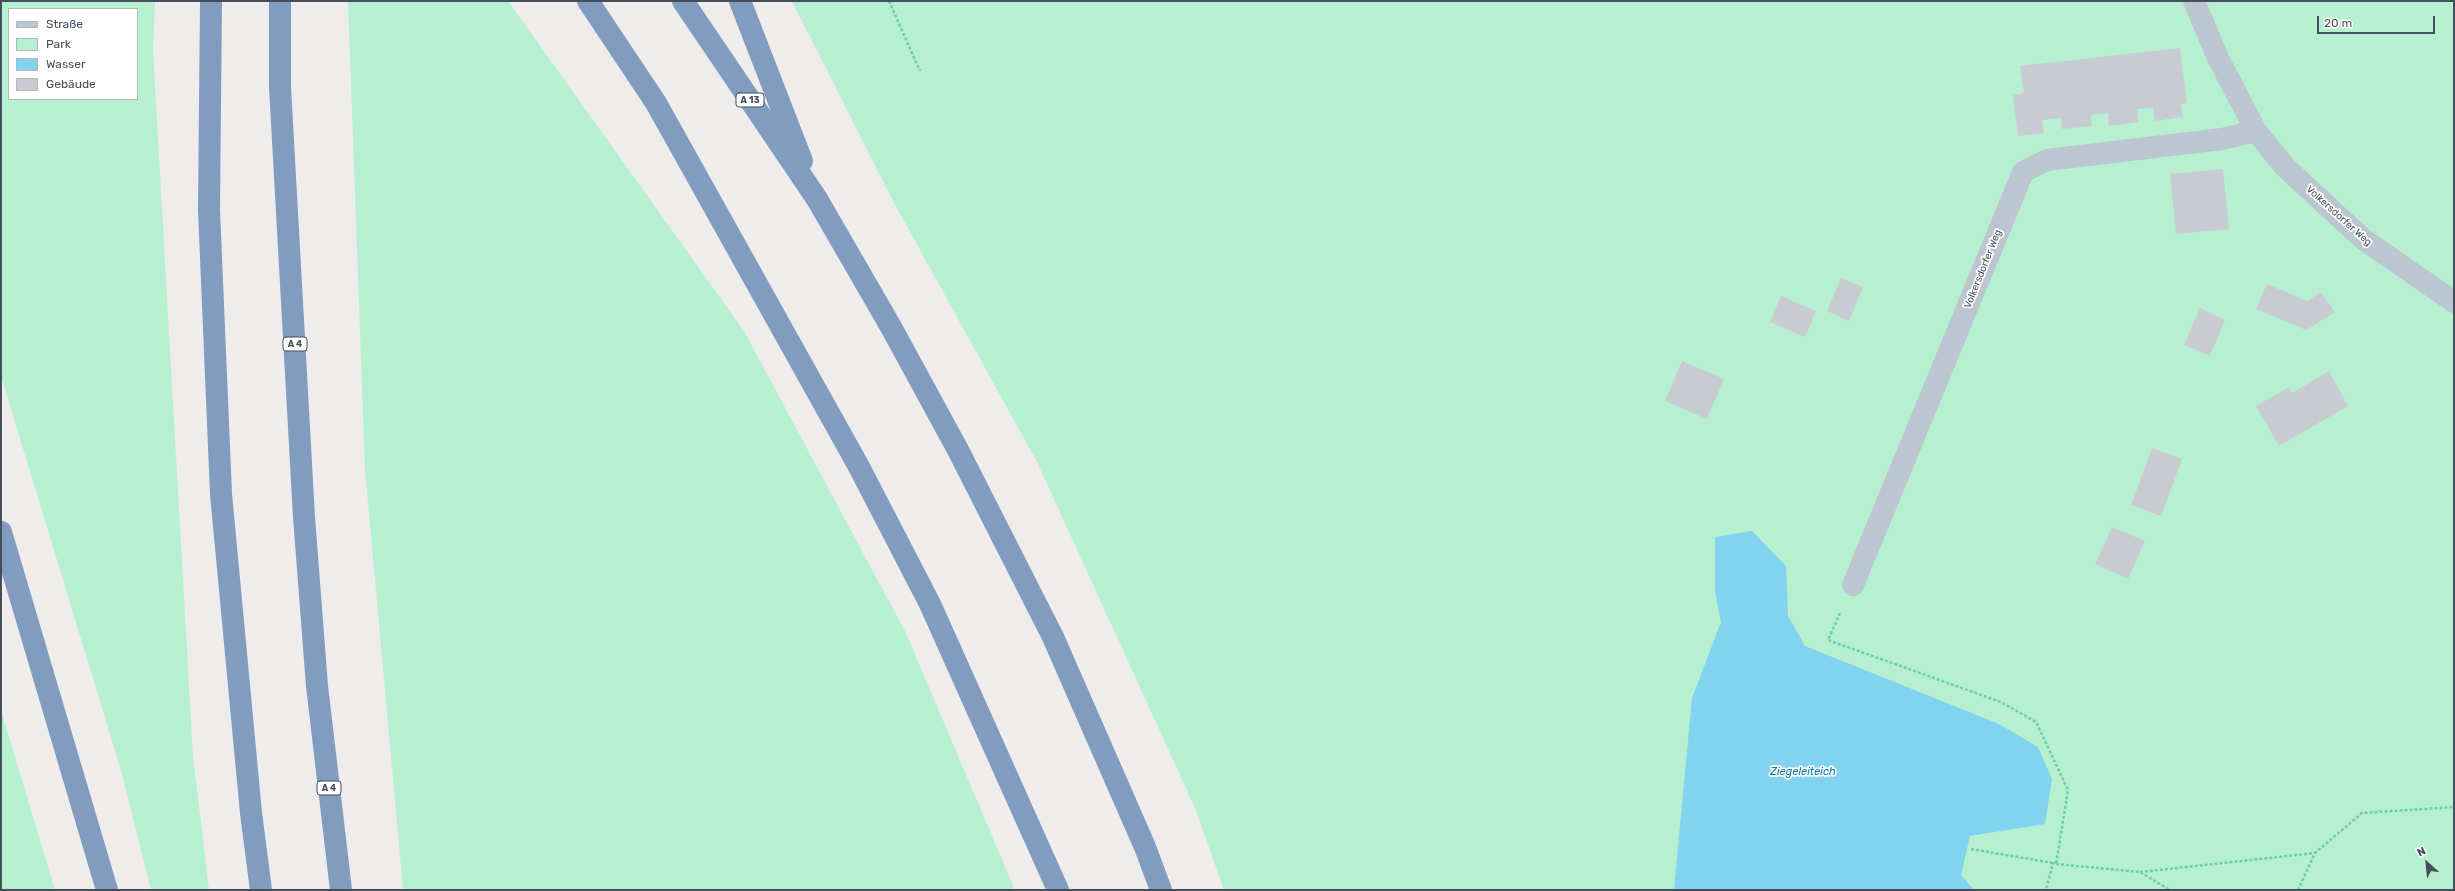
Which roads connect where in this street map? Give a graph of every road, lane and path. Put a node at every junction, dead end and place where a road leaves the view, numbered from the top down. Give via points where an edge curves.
1 (211, 1) edge
2 (280, 1) edge
3 (588, 1) edge
4 (683, 1) edge
5 (740, 1) edge
6 (889, 1) edge
7 (2194, 1) edge
8 (920, 71) dead end
9 (2256, 131) junction
10 (817, 200) junction
11 (2454, 302) edge
12 (1, 532) edge
13 (1853, 585) joint
14 (2454, 807) edge
15 (1971, 849) dead end
16 (2315, 854) junction
17 (2054, 864) junction
18 (2140, 872) junction
19 (107, 890) edge
20 (261, 890) edge
21 (342, 890) edge
22 (1058, 890) edge
23 (1161, 890) edge
24 (2046, 890) edge
25 (2170, 890) edge
26 (2298, 890) edge

1 - 20 highway via 210,210 221,494 251,813
2 - 21 highway, A 4 via 280,87 305,525 317,686
3 - 22 highway via 656,103 858,465 930,604
4 - 10 highway, A 13
5 - 10 highway
6 - 8 path
7 - 9 street, Volkersdorfer Weg via 2218,58
9 - 11 street, Volkersdorfer Weg via 2285,167 2363,239
9 - 13 street, Volkersdorfer Weg via 2222,139 2047,160 2023,172
10 - 23 highway via 958,450 1053,636 1145,847
12 - 19 highway
13 - 17 path via 1828,640 2001,702 2036,722 2068,790
14 - 16 path via 2362,813
15 - 17 path
16 - 18 path
16 - 26 path
17 - 18 path
17 - 24 path
18 - 25 path

